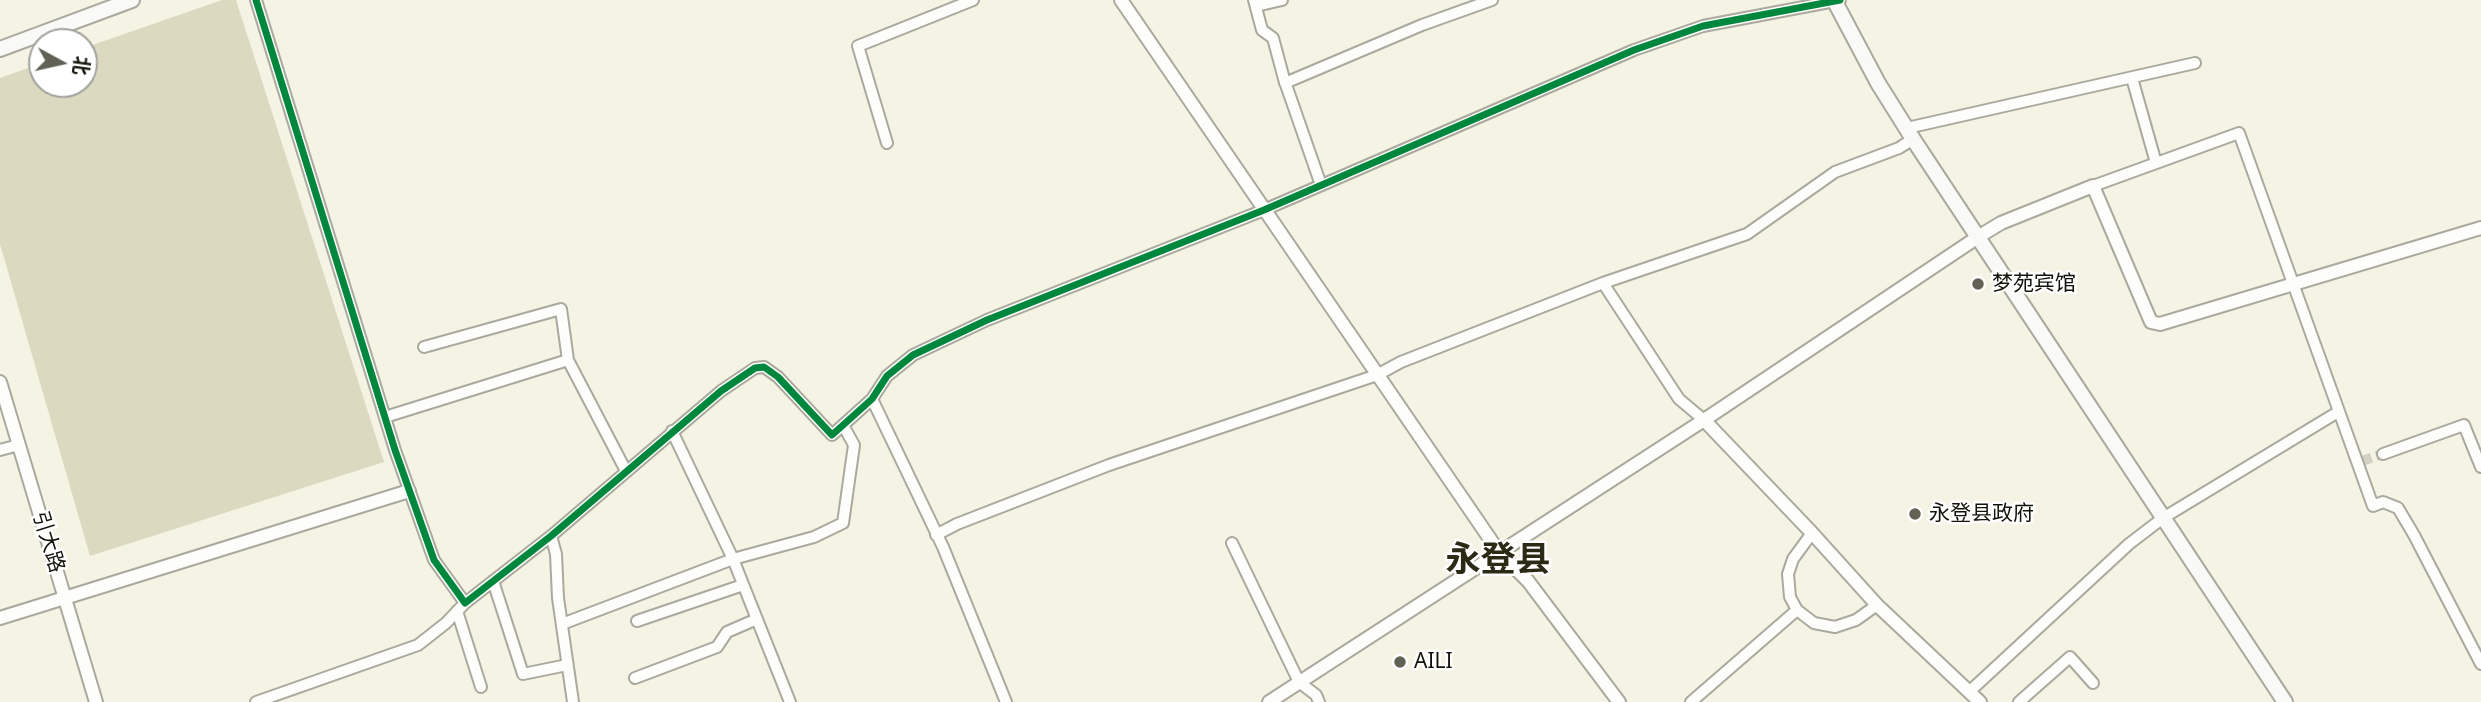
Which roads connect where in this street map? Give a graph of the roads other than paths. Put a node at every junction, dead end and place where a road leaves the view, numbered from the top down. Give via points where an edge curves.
1 (132, 0) edge
2 (256, 0) edge
3 (973, 0) edge
4 (1121, 0) edge
5 (1282, 0) edge
6 (1492, 0) edge
7 (1836, 0) edge
8 (1255, 3) edge
9 (0, 49) edge
10 (2195, 63) dead end
11 (2132, 78) junction
12 (1286, 83) junction
13 (1910, 133) junction
14 (887, 144) dead end
15 (2156, 163) junction
16 (1321, 185) junction
17 (2093, 186) junction
18 (1264, 210) junction
19 (2481, 228) edge
20 (1978, 237) junction
21 (1603, 283) junction
22 (2294, 285) junction
23 (424, 347) dead end
24 (568, 360) junction
25 (1377, 375) junction
26 (0, 382) edge
27 (872, 400) junction
28 (2338, 412) junction
29 (385, 417) junction
30 (1704, 420) junction
31 (844, 425) junction
32 (672, 432) junction
33 (19, 445) junction
34 (0, 450) edge
35 (2383, 454) tunnel mouth
36 (2481, 467) edge
37 (626, 471) junction
38 (409, 491) junction
39 (2164, 518) junction
40 (1812, 533) junction
41 (936, 535) junction
42 (551, 536) junction
43 (1233, 543) dead end
44 (1499, 552) junction
45 (733, 559) junction
46 (493, 581) junction
47 (743, 585) junction
48 (65, 598) junction
49 (1877, 606) junction
50 (461, 607) junction
51 (1797, 610) junction
52 (0, 618) edge
53 (757, 619) junction
54 (637, 621) dead end
55 (562, 624) junction
56 (567, 664) junction
57 (2481, 664) edge
58 (635, 678) dead end
59 (1298, 682) junction
60 (2093, 683) dead end
61 (481, 687) dead end
62 (1970, 691) junction
63 (96, 702) edge
64 (256, 702) edge
65 (573, 702) edge
66 (790, 702) edge
67 (1006, 702) edge
68 (1269, 702) edge
69 (1319, 702) edge
70 (1619, 702) edge
71 (1691, 702) edge
72 (1980, 702) edge
73 (2019, 702) edge
74 (2285, 702) edge

1 - 9 main road
2 - 29 street
3 - 14 street via 858,46
4 - 18 street
5 - 8 street
6 - 12 street
7 - 13 main road via 1878,83
7 - 16 street via 1703,26 1634,50
8 - 12 street via 1262,30 1273,38
10 - 11 street
11 - 13 street
11 - 15 street
12 - 16 street
13 - 20 main road
13 - 21 street via 1899,148 1835,172 1746,234
15 - 17 street
15 - 22 street via 2239,133
16 - 18 street
17 - 20 street
17 - 22 street via 2151,322 2172,322
18 - 25 street
18 - 27 street via 987,320 913,355 887,376
19 - 22 street
20 - 30 street
20 - 39 main road
21 - 25 street
21 - 30 street via 1679,399
22 - 28 street
23 - 24 street via 561,309
24 - 29 street
24 - 37 street
25 - 41 street via 1109,465
25 - 44 street
26 - 33 street, 引大路
27 - 31 street
27 - 41 street
28 - 39 street
28 - 57 street via 2373,506 2383,502 2398,508
29 - 38 street
30 - 40 street
30 - 44 street
31 - 32 street via 832,435 764,367 755,368 721,391
31 - 45 street via 854,445 843,523 814,537
32 - 37 street
32 - 45 street
33 - 34 street
33 - 48 street, 引大路
35 - 36 street via 2464,425
37 - 42 street
38 - 48 street
38 - 50 street via 434,560
39 - 62 street via 2129,544
39 - 74 main road
40 - 49 street
40 - 51 street via 1788,574 1790,597
41 - 67 street
42 - 46 street
42 - 55 street
43 - 59 street
44 - 59 street
44 - 70 street via 1528,581
45 - 47 street
45 - 55 street
46 - 50 street
46 - 56 street via 523,674
47 - 53 street
47 - 54 street
48 - 52 street
48 - 63 street, 引大路
49 - 51 street via 1835,627 1814,623
49 - 62 street
50 - 61 street
50 - 64 street via 418,645
51 - 71 street
53 - 58 street via 727,632 717,647
53 - 66 street
55 - 56 street
56 - 65 street
59 - 68 street
59 - 69 street
60 - 73 street via 2070,657
62 - 72 street

